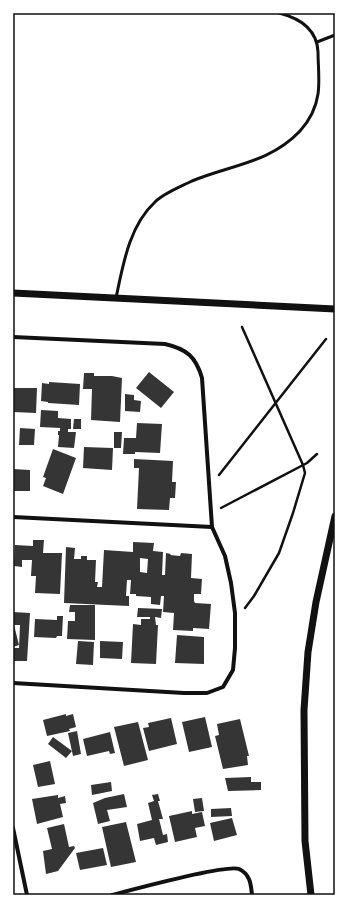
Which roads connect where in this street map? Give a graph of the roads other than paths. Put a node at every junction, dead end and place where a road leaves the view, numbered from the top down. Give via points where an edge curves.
1 (278, 13) edge
2 (335, 35) edge
3 (317, 42) junction
4 (13, 293) edge
5 (116, 298) junction
6 (335, 309) edge
7 (13, 336) edge
8 (335, 516) edge
9 (13, 517) edge
10 (212, 527) junction
11 (13, 683) edge
12 (13, 828) edge
13 (28, 895) edge
14 (112, 895) edge
15 (252, 895) edge
16 (310, 895) edge

1 - 3 lane via 299,20
2 - 3 lane
3 - 5 lane via 318,94 307,124 291,141 262,158 204,176 156,201 136,227
4 - 5 street
5 - 6 street
7 - 10 street via 165,344 183,350 193,357 202,378
8 - 16 street via 308,652 304,710 305,841
9 - 10 street
10 - 11 street via 226,556 235,613 233,670 223,687 207,693 184,693
12 - 13 street
14 - 15 street via 226,868 237,868 248,877

